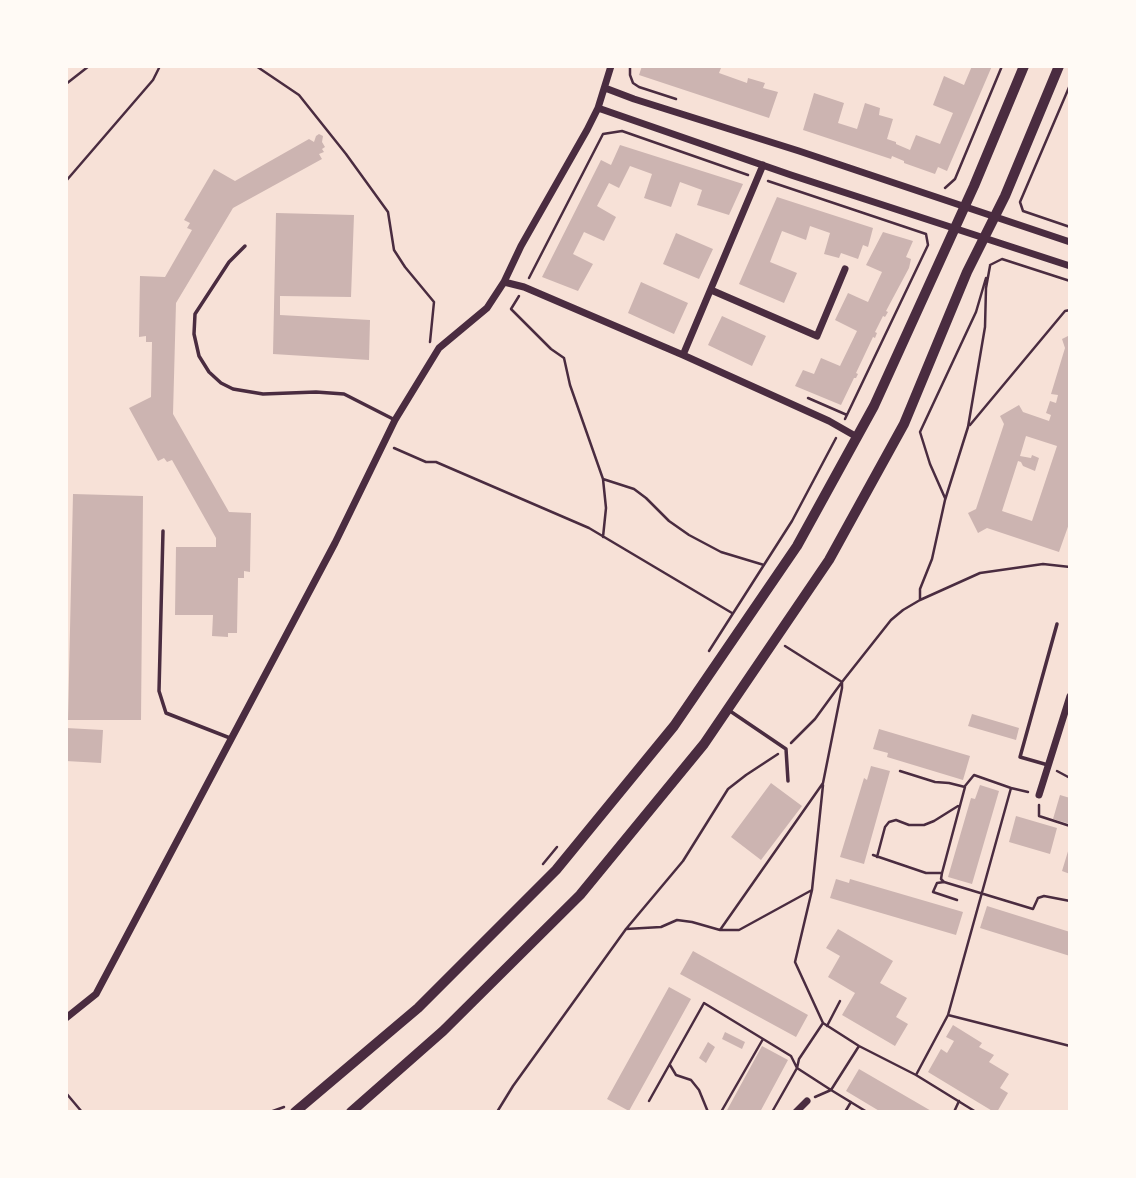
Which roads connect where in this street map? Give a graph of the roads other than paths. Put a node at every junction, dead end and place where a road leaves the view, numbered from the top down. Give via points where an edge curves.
1 (611, 66) edge
2 (1024, 66) edge
3 (1059, 66) edge
4 (605, 88) junction
5 (598, 108) junction
6 (763, 165) junction
7 (965, 207) junction
8 (994, 217) junction
9 (954, 229) junction
10 (984, 238) junction
11 (1069, 242) edge
12 (245, 246) dead end
13 (1069, 266) edge
14 (845, 270) dead end
15 (504, 282) junction
16 (710, 290) junction
17 (683, 355) junction
18 (395, 420) junction
19 (857, 437) junction
20 (163, 531) dead end
21 (1057, 624) dead end
22 (1069, 696) edge
23 (727, 710) junction
24 (232, 738) junction
25 (1048, 765) junction
26 (788, 781) dead end
27 (1039, 795) road end
28 (66, 1018) edge
29 (807, 1101) road end
30 (292, 1108) edge
31 (351, 1111) edge
32 (796, 1111) edge

1 - 4 street
2 - 7 main road
3 - 8 main road
4 - 5 street
4 - 7 street
5 - 6 street
5 - 15 street
6 - 9 street
6 - 16 street
7 - 8 street
7 - 9 main road
8 - 10 main road
8 - 11 street
9 - 10 street
9 - 19 main road
10 - 13 street
10 - 23 main road via 904,424 830,560
12 - 18 lane via 195,314 196,345 209,372 233,389 263,394 344,394
14 - 16 street via 817,336
15 - 17 street
15 - 18 street via 487,308 439,348
16 - 17 street
17 - 19 street
18 - 24 street
19 - 30 main road via 797,546 674,726 556,870 418,1008
20 - 24 lane via 159,691 166,713
21 - 25 lane via 1020,757
22 - 25 street
23 - 26 lane via 786,749
23 - 31 main road via 580,895 443,1031
24 - 28 street via 96,994
25 - 27 street
29 - 32 street

